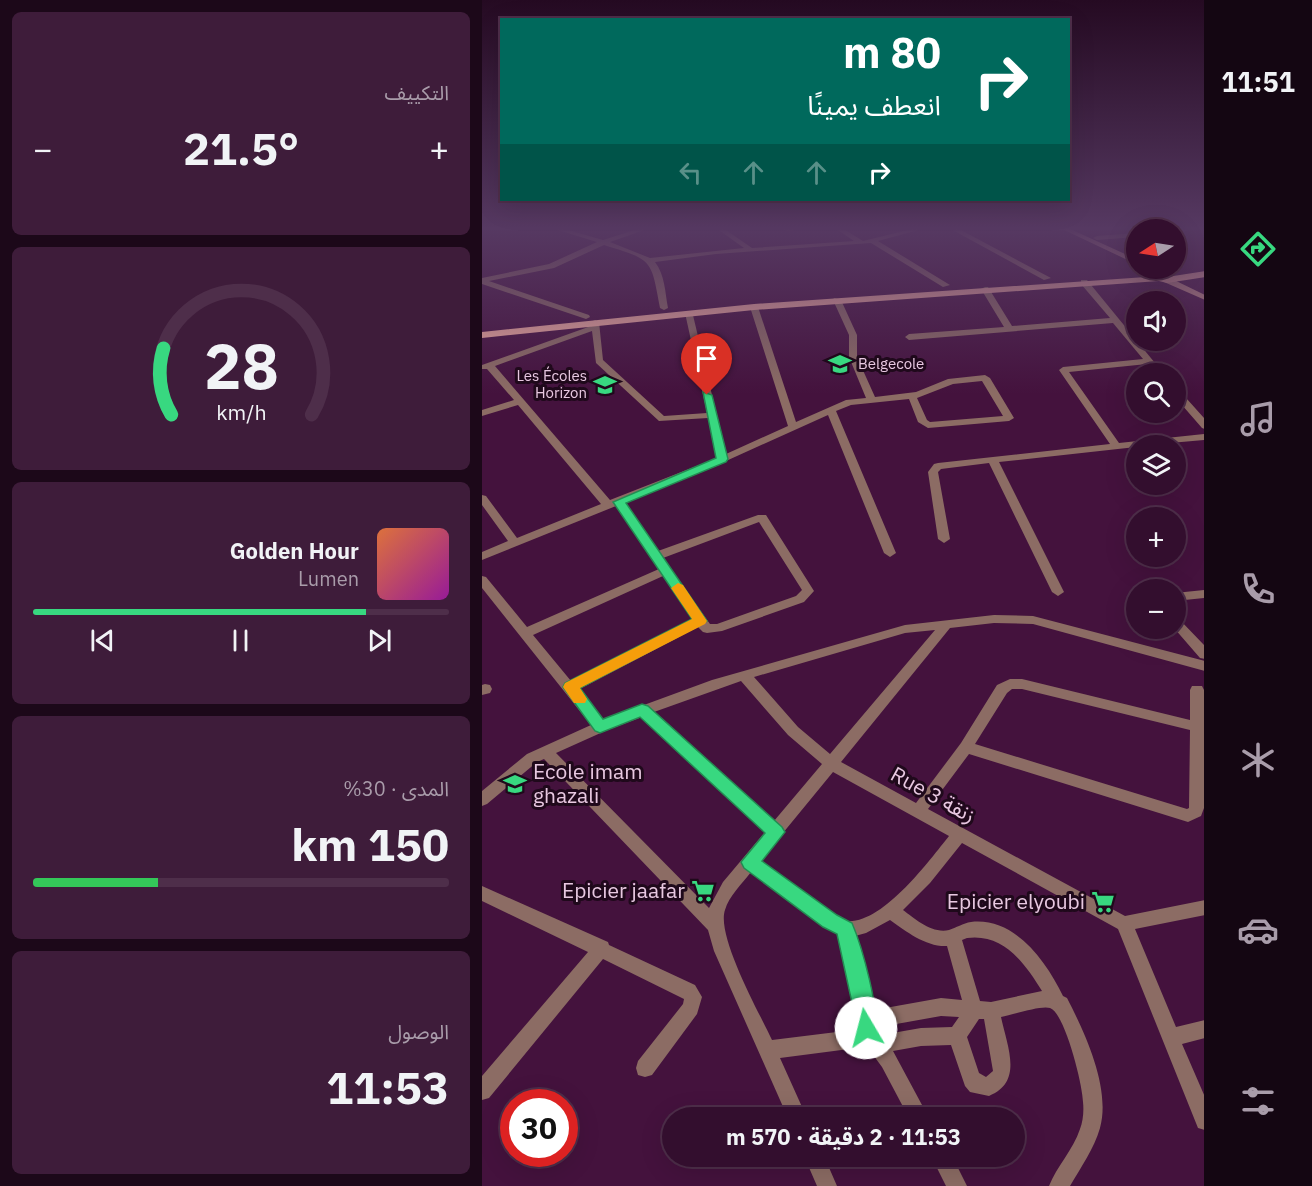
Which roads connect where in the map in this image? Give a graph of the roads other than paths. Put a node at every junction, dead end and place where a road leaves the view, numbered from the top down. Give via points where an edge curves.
1 (491, 283) edge
2 (659, 283) edge
3 (943, 283) edge
4 (970, 283) edge
5 (1065, 283) edge
6 (1085, 283) edge
7 (1172, 283) edge
8 (1189, 283) edge
9 (946, 285) junction
10 (984, 289) junction
11 (1205, 292) edge
12 (1205, 298) edge
13 (837, 300) junction
14 (754, 307) junction
15 (664, 308) junction
16 (689, 313) junction
17 (1116, 320) junction
18 (592, 322) junction
19 (482, 328) edge
20 (1010, 329) junction
21 (482, 335) edge
22 (909, 337) dead end
23 (1149, 361) joint
24 (485, 367) edge
25 (912, 396) junction
26 (871, 399) junction
27 (519, 401) junction
28 (1186, 404) edge
29 (831, 411) junction
30 (482, 413) edge
31 (712, 415) junction
32 (793, 426) junction
33 (1205, 426) edge
34 (1205, 437) edge
35 (1116, 446) junction
36 (722, 459) junction
37 (992, 459) junction
38 (483, 500) edge
39 (614, 504) junction
40 (944, 539) dead end
41 (515, 543) junction
42 (890, 553) dead end
43 (482, 556) edge
44 (656, 556) junction
45 (666, 570) junction
46 (482, 580) edge
47 (1058, 592) dead end
48 (1205, 594) edge
49 (1186, 596) edge
50 (705, 625) junction
51 (946, 625) junction
52 (525, 633) junction
53 (1186, 634) edge
54 (1205, 655) edge
55 (1200, 664) edge
56 (744, 675) junction
57 (570, 687) junction
58 (1197, 690) dead end
59 (642, 710) junction
60 (600, 727) junction
61 (1198, 727) junction
62 (966, 747) junction
63 (545, 751) junction
64 (832, 764) junction
65 (482, 800) edge
66 (918, 811) junction
67 (776, 832) junction
68 (960, 834) junction
69 (750, 862) junction
70 (482, 893) edge
71 (1205, 907) edge
72 (891, 911) junction
73 (1124, 924) junction
74 (715, 926) junction
75 (845, 929) junction
76 (953, 937) junction
77 (602, 948) junction
78 (1056, 1000) junction
79 (983, 1010) junction
80 (1205, 1029) edge
81 (870, 1032) junction
82 (957, 1036) junction
83 (1170, 1038) junction
84 (769, 1050) junction
85 (645, 1068) dead end
86 (482, 1091) edge
87 (792, 1107) edge
88 (914, 1107) edge
89 (1205, 1121) edge
90 (819, 1167) edge
91 (947, 1167) edge
92 (827, 1186) edge
93 (957, 1186) edge
94 (1059, 1186) edge

1 - 18 street
2 - 15 street
3 - 9 street
4 - 9 main road
5 - 10 main road
6 - 17 street
7 - 12 main road
8 - 11 main road
9 - 15 main road
10 - 13 main road
10 - 20 street
13 - 14 main road
13 - 26 street via 852,335 853,357
14 - 16 main road
14 - 32 street
15 - 18 main road
16 - 18 main road
16 - 31 street
17 - 20 street
17 - 23 street
18 - 19 main road
18 - 21 main road
18 - 24 street
18 - 31 street via 599,361 657,416 670,420
20 - 22 street
23 - 35 street via 1064,369
24 - 27 street
25 - 25 street via 951,381 985,378 1009,418 928,425
25 - 26 street
26 - 29 street via 849,402
27 - 30 street
27 - 39 street
28 - 33 street
29 - 32 street
29 - 42 street
31 - 36 street
32 - 36 street
34 - 35 street
35 - 37 street
36 - 39 street
37 - 40 street via 934,469
37 - 47 street
38 - 41 street
39 - 41 street
39 - 44 street
41 - 43 street
44 - 45 street
44 - 50 street via 764,518 807,593 800,599
45 - 50 street
45 - 52 street
46 - 52 street
48 - 49 street
50 - 57 street
51 - 55 street via 994,619 1032,620
51 - 56 street via 882,634
51 - 64 street
52 - 57 street
53 - 54 street
56 - 59 street
56 - 64 street, Rue 3 زنقة via 793,730
57 - 60 street
58 - 61 street
59 - 60 street
59 - 67 street
60 - 63 street
61 - 62 street via 1010,684 1002,689
61 - 62 street via 1197,808 1188,816
62 - 66 street
63 - 65 street
63 - 74 street
64 - 66 street, Rue 3 زنقة
64 - 67 street
66 - 68 street, Rue 3 زنقة
67 - 69 street
68 - 72 street
68 - 73 street, Rue 3 زنقة
69 - 74 street via 716,910
69 - 75 street
70 - 77 street
71 - 73 street
72 - 75 street via 865,925
72 - 76 street via 926,934 941,939
73 - 83 street
74 - 84 street via 722,951
75 - 81 street
76 - 78 street via 980,929 1009,939 1036,967
76 - 79 street
77 - 85 street via 682,986 693,997 690,1008
77 - 86 street
78 - 79 street via 1040,999
78 - 94 street via 1066,1013 1094,1104 1091,1128
79 - 81 street via 941,1007
79 - 82 street
79 - 82 street via 1001,1060 1000,1078 994,1084 982,1087 972,1079
80 - 83 street
81 - 82 street
81 - 84 street via 857,1039
81 - 88 street
83 - 89 street
84 - 87 street
90 - 92 street
91 - 93 street

